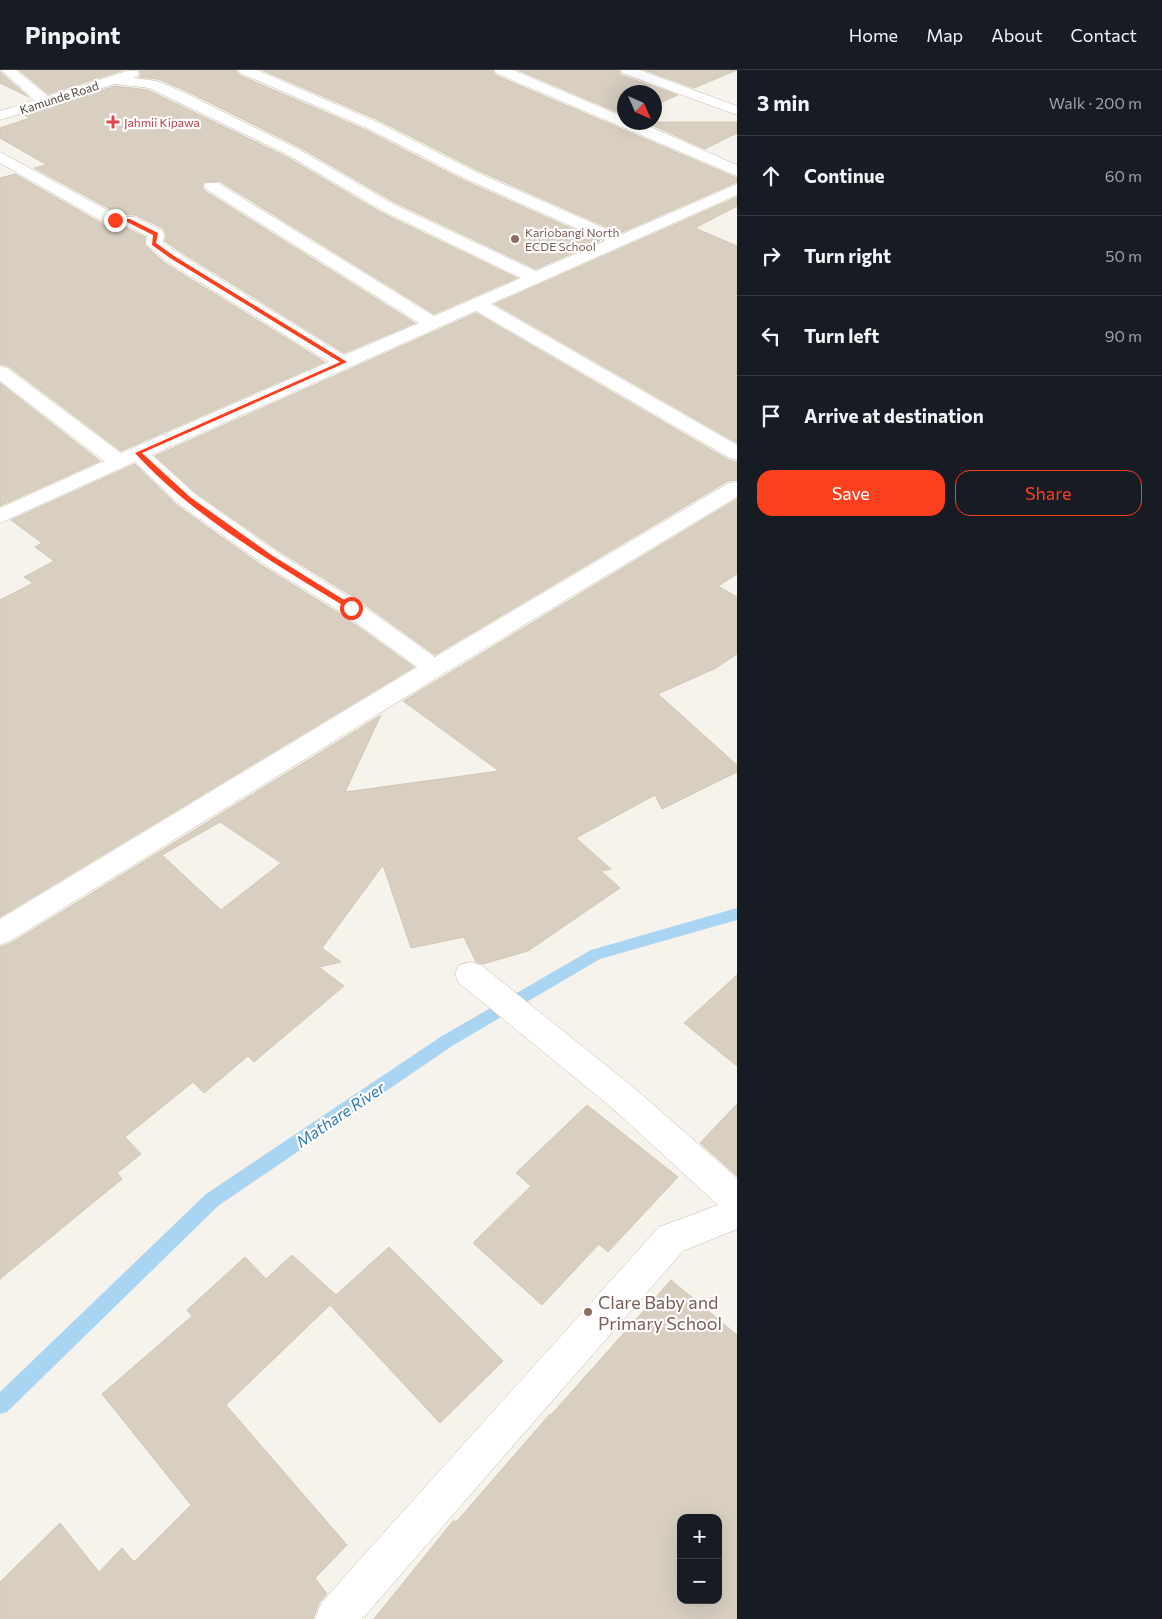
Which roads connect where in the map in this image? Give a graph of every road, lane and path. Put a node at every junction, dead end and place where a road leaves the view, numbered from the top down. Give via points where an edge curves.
1 (8, 70) edge
2 (146, 70) edge
3 (245, 70) edge
4 (501, 70) edge
5 (626, 70) edge
6 (114, 80) junction
7 (46, 102) junction
8 (737, 111) edge
9 (0, 116) edge
10 (617, 119) edge
11 (643, 130) edge
12 (0, 157) edge
13 (737, 171) edge
14 (212, 186) dead end
15 (737, 189) edge
16 (716, 199) junction
17 (737, 207) edge
18 (620, 241) junction
19 (536, 278) junction
20 (478, 304) junction
21 (432, 323) junction
22 (344, 362) junction
23 (0, 372) edge
24 (737, 454) edge
25 (128, 457) junction
26 (737, 488) edge
27 (0, 516) edge
28 (434, 668) junction
29 (0, 933) edge
30 (477, 979) dead end
31 (737, 1200) edge
32 (737, 1213) edge
33 (336, 1619) edge

1 - 7 street
2 - 6 street, Kamunde Road
3 - 18 street via 372,125 470,175
4 - 10 street
5 - 8 street
6 - 7 street, Kamunde Road
6 - 19 street via 152,84 178,95 293,152 387,207
7 - 9 street, Kamunde Road
11 - 13 street
12 - 22 street via 115,220 128,220 156,234 154,244 172,257
14 - 21 street
15 - 16 street
16 - 17 street
16 - 18 street
18 - 19 street
19 - 20 street
20 - 21 street
20 - 24 street
21 - 22 street
22 - 25 street
23 - 25 street
25 - 27 street
25 - 28 street via 270,558 351,608
26 - 28 street
28 - 29 street
30 - 31 street via 622,1098
32 - 33 street via 671,1239

